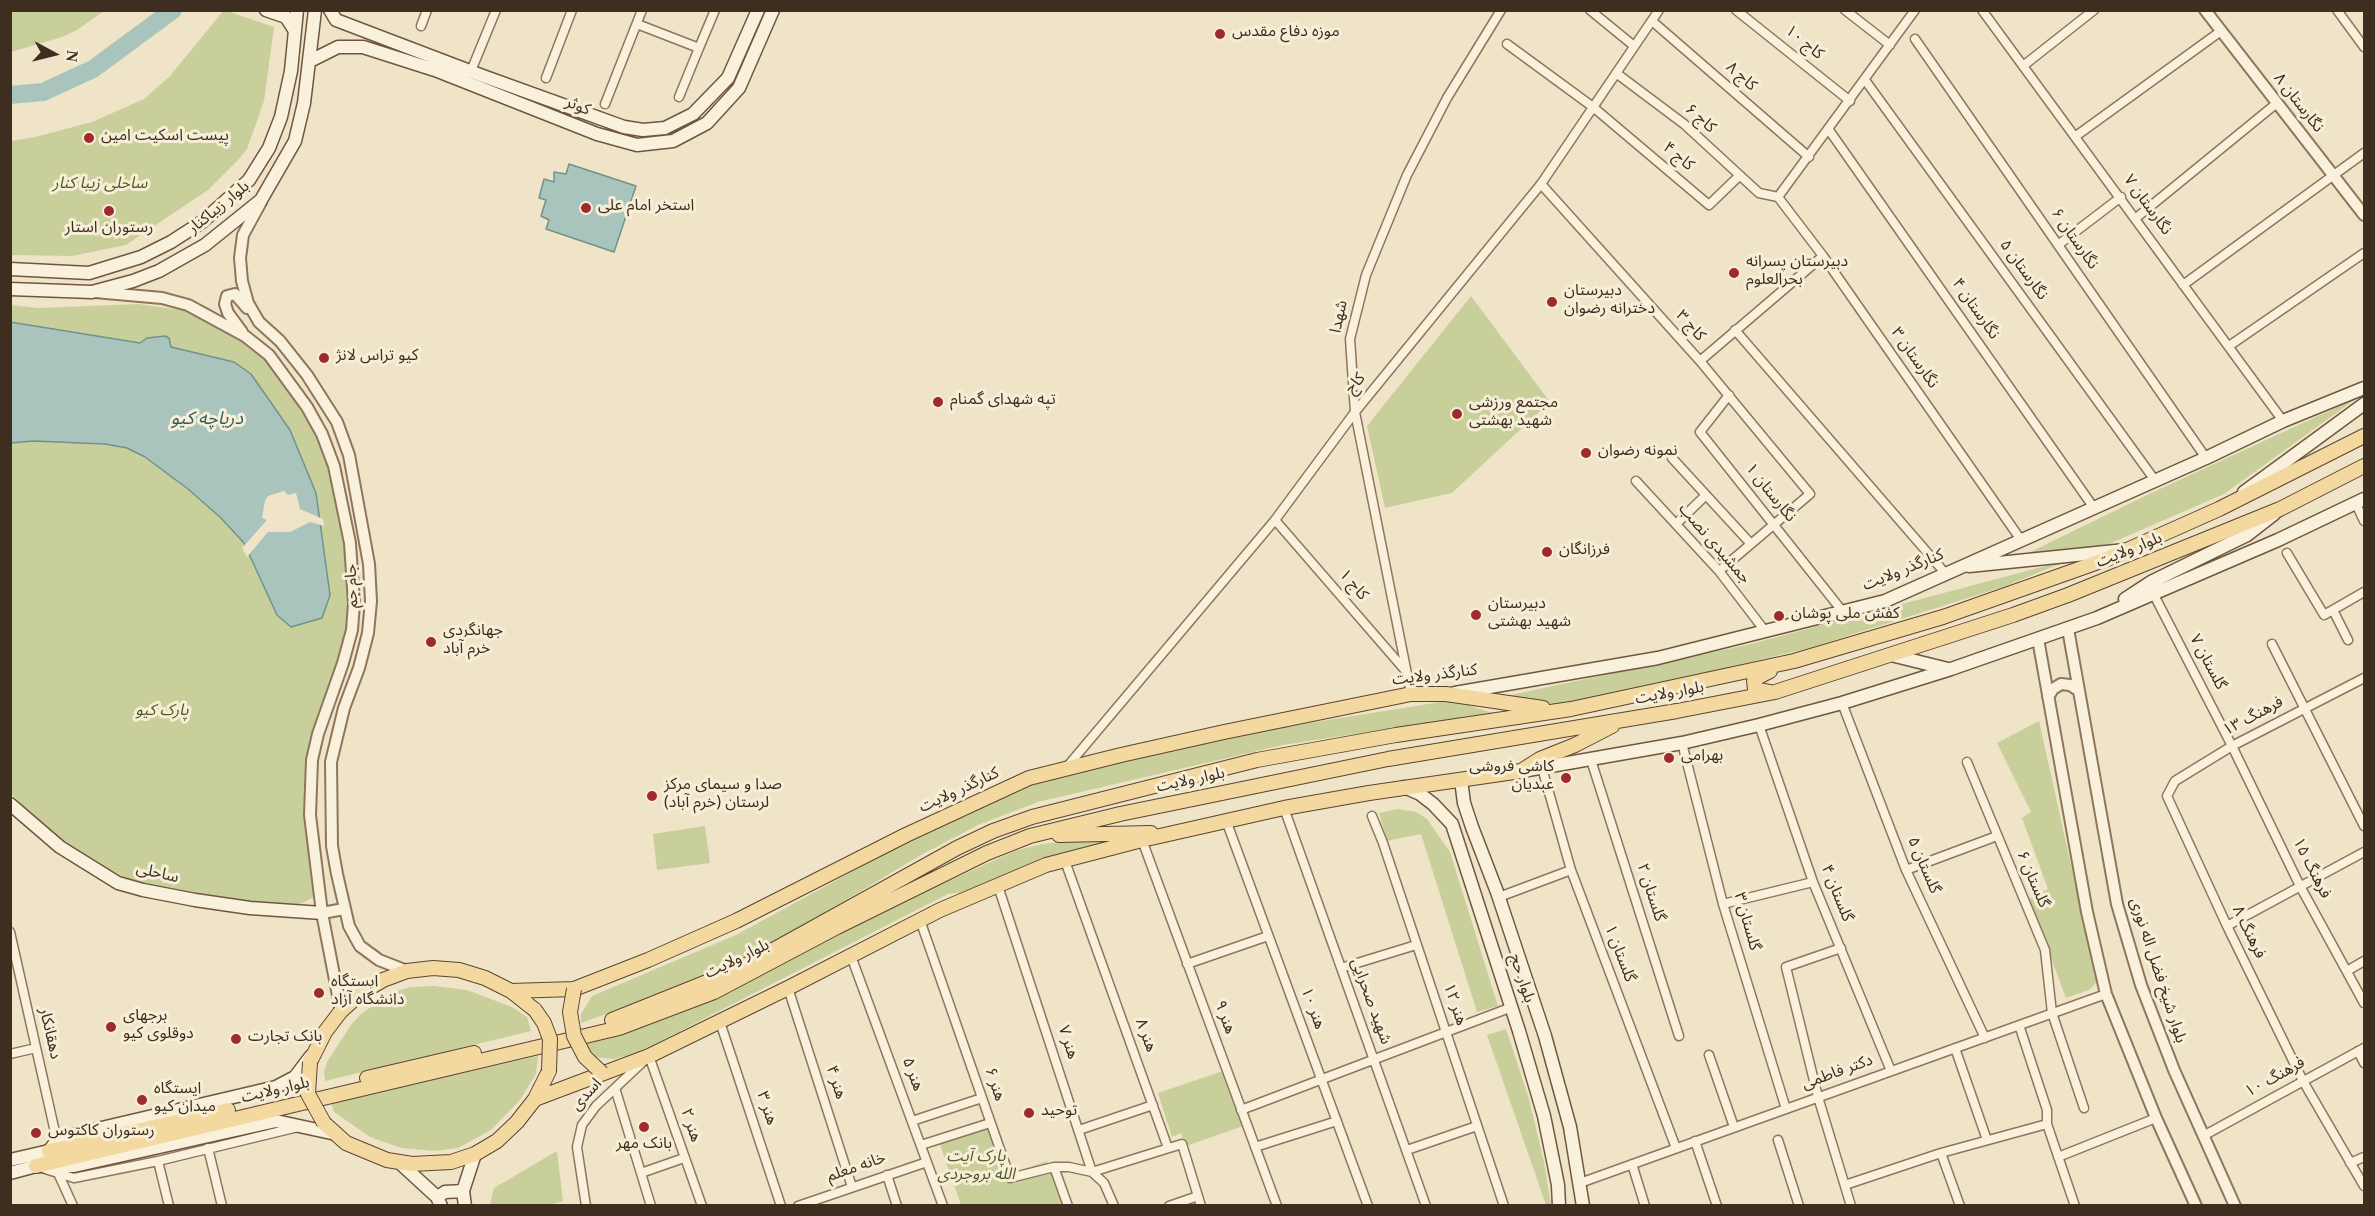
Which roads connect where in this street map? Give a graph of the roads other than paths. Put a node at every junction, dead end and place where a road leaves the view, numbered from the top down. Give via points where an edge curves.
1 (266, 10) edge
2 (297, 10) edge
3 (315, 10) edge
4 (330, 10) edge
5 (427, 10) edge
6 (496, 10) edge
7 (572, 10) edge
8 (642, 10) edge
9 (716, 10) edge
10 (758, 10) edge
11 (773, 10) edge
12 (1501, 10) edge
13 (1590, 10) edge
14 (1659, 10) edge
15 (1736, 10) edge
16 (1845, 10) edge
17 (1915, 10) edge
18 (1982, 10) edge
19 (2094, 10) edge
20 (2205, 10) edge
21 (2337, 10) edge
22 (1652, 21) junction
23 (637, 24) junction
24 (422, 26) dead end
25 (295, 31) junction
26 (2221, 31) junction
27 (368, 32) junction
28 (1915, 39) dead end
29 (1507, 44) dead end
30 (1890, 45) junction
31 (1634, 46) junction
32 (2364, 46) edge
33 (363, 47) junction
34 (699, 48) junction
35 (310, 61) junction
36 (2023, 66) junction
37 (471, 71) junction
38 (1616, 73) junction
39 (546, 78) dead end
40 (1865, 81) junction
41 (521, 97) junction
42 (679, 97) dead end
43 (1850, 102) junction
44 (2277, 103) junction
45 (605, 104) dead end
46 (1593, 107) junction
47 (1829, 130) junction
48 (2076, 136) junction
49 (2364, 153) edge
50 (1809, 157) junction
51 (2334, 174) junction
52 (1739, 176) junction
53 (1541, 184) junction
54 (1778, 197) junction
55 (2121, 197) junction
56 (261, 200) junction
57 (2364, 215) edge
58 (2136, 218) junction
59 (2058, 245) junction
60 (2364, 253) edge
61 (1823, 256) junction
62 (10, 269) edge
63 (2183, 285) junction
64 (10, 289) edge
65 (92, 292) junction
66 (259, 322) junction
67 (1735, 330) junction
68 (245, 336) junction
69 (2229, 346) junction
70 (1700, 361) junction
71 (2364, 388) edge
72 (1729, 395) junction
73 (2364, 405) edge
74 (1355, 412) junction
75 (2283, 421) junction
76 (2364, 436) edge
77 (1672, 458) dead end
78 (2206, 458) junction
79 (2364, 466) edge
80 (2154, 479) junction
81 (1636, 481) dead end
82 (1706, 495) junction
83 (2360, 501) edge
84 (2094, 508) junction
85 (2219, 509) junction
86 (2280, 510) junction
87 (1275, 520) junction
88 (2364, 521) edge
89 (1676, 524) junction
90 (1775, 525) junction
91 (2021, 540) junction
92 (1751, 544) junction
93 (2129, 549) junction
94 (2287, 553) dead end
95 (1960, 567) junction
96 (1719, 571) junction
97 (1945, 573) junction
98 (2364, 592) edge
99 (2153, 593) junction
100 (2333, 610) junction
101 (1843, 612) junction
102 (2097, 618) junction
103 (2068, 629) junction
104 (1765, 631) junction
105 (2038, 639) junction
106 (2348, 640) dead end
107 (2272, 644) dead end
108 (1891, 655) junction
109 (1794, 661) junction
110 (1950, 669) junction
111 (1406, 671) junction
112 (2364, 678) edge
113 (1701, 680) junction
114 (2078, 690) junction
115 (1775, 692) junction
116 (1411, 694) junction
117 (1446, 694) junction
118 (2048, 697) junction
119 (1842, 703) junction
120 (2303, 709) junction
121 (1554, 710) junction
122 (1677, 711) junction
123 (1621, 721) junction
124 (1760, 725) junction
125 (1682, 743) junction
126 (2232, 746) junction
127 (1591, 760) junction
128 (1967, 762) dead end
129 (1542, 768) junction
130 (1065, 769) junction
131 (1521, 771) junction
132 (1461, 780) junction
133 (1404, 787) junction
134 (2167, 796) joint
135 (10, 804) edge
136 (1284, 808) junction
137 (1372, 816) dead end
138 (1227, 823) junction
139 (2364, 826) edge
140 (1472, 827) junction
141 (1454, 832) junction
142 (1165, 835) junction
143 (1030, 836) junction
144 (1997, 836) junction
145 (1142, 840) junction
146 (2364, 852) edge
147 (1065, 861) junction
148 (1571, 870) junction
149 (1906, 870) junction
150 (1813, 882) junction
151 (998, 885) junction
152 (2301, 886) junction
153 (1499, 897) junction
154 (1724, 904) junction
155 (344, 909) junction
156 (322, 913) junction
157 (920, 920) junction
158 (2226, 926) junction
159 (10, 932) edge
160 (1268, 936) junction
161 (1416, 945) junction
162 (1840, 948) junction
163 (851, 956) junction
164 (2364, 961) edge
165 (1187, 964) junction
166 (1341, 968) junction
167 (407, 971) junction
168 (2347, 971) junction
169 (788, 988) junction
170 (574, 989) junction
171 (511, 991) junction
172 (2106, 994) junction
173 (2364, 1003) edge
174 (1512, 1007) junction
175 (341, 1011) junction
176 (2052, 1013) junction
177 (720, 1022) junction
178 (2019, 1025) junction
179 (1446, 1032) junction
180 (1678, 1036) dead end
181 (1985, 1038) junction
182 (316, 1047) junction
183 (36, 1048) junction
184 (1955, 1048) junction
185 (2361, 1050) edge
186 (10, 1054) edge
187 (1709, 1055) dead end
188 (649, 1056) junction
189 (1374, 1059) junction
190 (2364, 1063) edge
191 (1891, 1071) junction
192 (602, 1073) junction
193 (1322, 1080) junction
194 (2304, 1081) junction
195 (615, 1088) junction
196 (1818, 1097) junction
197 (982, 1098) junction
198 (535, 1100) junction
199 (1153, 1105) junction
200 (2084, 1108) dead end
201 (1786, 1109) junction
202 (1241, 1110) junction
203 (2156, 1118) junction
204 (1337, 1120) junction
205 (912, 1121) junction
206 (990, 1123) junction
207 (2047, 1124) junction
208 (304, 1126) junction
209 (1477, 1126) junction
210 (1734, 1127) junction
211 (1079, 1130) junction
212 (336, 1134) junction
213 (2203, 1136) junction
214 (1778, 1140) dead end
215 (1987, 1140) junction
216 (1695, 1142) junction
217 (53, 1146) junction
218 (921, 1146) junction
219 (1255, 1147) junction
220 (208, 1148) junction
221 (1168, 1148) junction
222 (1676, 1148) junction
223 (1407, 1150) junction
224 (1941, 1153) junction
225 (475, 1154) junction
226 (2058, 1157) junction
227 (2364, 1157) edge
228 (684, 1158) junction
229 (10, 1160) edge
230 (158, 1161) junction
231 (927, 1162) junction
232 (400, 1163) junction
233 (2350, 1163) junction
234 (1632, 1164) junction
235 (36, 1166) junction
236 (1054, 1167) junction
237 (1092, 1172) junction
238 (10, 1173) edge
239 (58, 1173) junction
240 (641, 1173) junction
241 (887, 1175) junction
242 (1581, 1182) junction
243 (1845, 1185) junction
244 (2364, 1186) edge
245 (852, 1187) junction
246 (463, 1191) junction
247 (1197, 1196) junction
248 (439, 1201) edge
249 (813, 1203) edge
250 (73, 1206) edge
251 (169, 1206) edge
252 (222, 1206) edge
253 (465, 1206) edge
254 (586, 1206) edge
255 (651, 1206) edge
256 (702, 1206) edge
257 (781, 1206) edge
258 (798, 1206) edge
259 (897, 1206) edge
260 (943, 1206) edge
261 (1068, 1206) edge
262 (1114, 1206) edge
263 (1169, 1206) edge
264 (1201, 1206) edge
265 (1277, 1206) edge
266 (1368, 1206) edge
267 (1426, 1206) edge
268 (1504, 1206) edge
269 (1559, 1206) edge
270 (1583, 1206) edge
271 (1645, 1206) edge
272 (1717, 1206) edge
273 (1798, 1206) edge
274 (1851, 1206) edge
275 (1960, 1206) edge
276 (2075, 1206) edge
277 (2196, 1206) edge
278 (2235, 1206) edge

1 - 25 main road via 286,17
2 - 25 main road, بلوار زیباکنار
3 - 35 main road, بلوار زیباکنار
4 - 27 main road, کوثر via 336,20
5 - 24 street
6 - 37 street
7 - 39 street
8 - 23 street
9 - 34 street
10 - 41 main road, کوثر via 728,78 693,114 665,128 624,128
11 - 41 main road, کوثر via 739,88 707,123 673,141 637,145 597,134
12 - 74 street, شهدا via 1447,98 1407,175 1366,275 1350,339
13 - 31 street
14 - 22 street, کاج
15 - 43 street, کاج ۱۰
16 - 30 street
17 - 30 street
18 - 36 street, نگارستان ۷
19 - 36 street
20 - 26 street, نگارستان ۸
21 - 32 street
22 - 31 street, کاج
22 - 50 street, کاج ۸
23 - 34 street
23 - 45 street
25 - 62 main road, بلوار زیباکنار via 281,117 269,148 249,180 202,222 141,257 90,273
26 - 44 street, نگارستان ۸
26 - 48 street
27 - 33 main road via 360,37
27 - 37 main road, کوثر
28 - 59 street, نگارستان ۶
29 - 46 street
30 - 40 street
31 - 38 street, کاج
33 - 35 main road, کوثر via 338,47
33 - 41 main road, کوثر
34 - 42 street
35 - 56 main road, بلوار زیباکنار via 295,141
36 - 48 street, نگارستان ۷
37 - 41 main road, کوثر
38 - 46 street, کاج
38 - 52 street, کاج ۶ via 1684,124
40 - 43 street
40 - 80 street, نگارستان ۵
43 - 47 street
44 - 51 street, نگارستان ۸
44 - 58 street
46 - 52 street, کاج ۴ via 1709,205
46 - 53 street, کاج
47 - 50 street
47 - 84 street, نگارستان ۴
48 - 55 street, نگارستان ۷
49 - 51 street
50 - 54 street
51 - 57 street, نگارستان ۸
51 - 63 street
52 - 54 street, کاج ۶ via 1759,193
53 - 70 street, کاج ۳
53 - 74 street, کاج
54 - 61 street, نگارستان ۳
55 - 58 street, نگارستان ۷
55 - 59 street
56 - 65 main road, بلوار زیباکنار via 205,245 159,271
56 - 66 street, جام جم via 243,235 240,258 248,303
58 - 63 street, نگارستان ۷
59 - 78 street, نگارستان ۶
60 - 69 street
61 - 67 street
61 - 91 street, نگارستان ۳
63 - 69 street, نگارستان ۷
64 - 65 main road, بلوار زیباکنار
65 - 68 street, جام جم via 162,298 188,305
66 - 68 street via 235,294 227,296 228,313
66 - 155 street, جام جم via 307,375 337,422 349,455 369,564 368,633 331,762 332,846
67 - 70 street
67 - 97 street
68 - 156 street, جام جم via 269,355 308,407 322,434 334,465 351,543 352,630 312,760 310,815
69 - 75 street, نگارستان ۷
70 - 72 street, کاج ۳
71 - 75 main road, کنارگذر ولایت
72 - 90 street, نگارستان ۱ via 1700,432
72 - 90 street, کاج ۳ via 1810,494
73 - 85 main road
74 - 87 street, کاج
74 - 111 street, شهدا
75 - 78 main road, کنارگذر ولایت
76 - 85 main road, بلوار ولایت
77 - 82 street
78 - 80 main road, کنارگذر ولایت
79 - 86 main road, بلوار ولایت
80 - 84 main road, کنارگذر ولایت
81 - 89 street, جمشیدی نصب
82 - 89 street
82 - 92 street
83 - 88 street
83 - 99 main road
84 - 91 main road, کنارگذر ولایت
85 - 93 main road, بلوار ولایت
86 - 102 main road via 2247,535 2151,582
86 - 108 main road, بلوار ولایت via 2046,603
87 - 111 street, کاج ۱
87 - 130 street, کاج
89 - 96 street, جمشیدی نصب
90 - 92 street
90 - 101 street, نگارستان ۱
91 - 95 main road, کنارگذر ولایت
92 - 96 street
93 - 95 main road
93 - 109 main road, بلوار ولایت via 1943,617
94 - 100 street via 2324,615
95 - 97 main road, کنارگذر ولایت
96 - 104 street, جمشیدی نصب
97 - 101 main road, کنارگذر ولایت via 1885,601
98 - 100 street
99 - 102 main road
99 - 126 street, گلستان ۷
100 - 106 street
101 - 104 main road, کنارگذر ولایت
102 - 103 main road
103 - 105 main road
103 - 114 street, بلوار شیخ فضل اله نوری
104 - 117 main road, کنارگذر ولایت via 1658,658
105 - 110 main road
105 - 118 street
107 - 120 street
108 - 110 main road
108 - 115 main road, بلوار ولایت
109 - 113 main road, بلوار ولایت
109 - 115 main road via 1754,681 1760,692
110 - 119 main road
111 - 116 street, شهدا
112 - 120 street, فرهنگ ۱۳
113 - 121 main road, بلوار ولایت
113 - 122 main road via 1720,683 1722,692 1718,697
114 - 118 street via 2061,684
114 - 213 street, بلوار شیخ فضل اله نوری via 2117,904 2141,985
115 - 122 main road, بلوار ولایت
116 - 117 main road, کنارگذر ولایت
116 - 130 main road, کنارگذر ولایت
117 - 121 main road
118 - 172 street
119 - 124 main road
119 - 149 street, گلستان ۵
120 - 126 street, فرهنگ ۱۳
120 - 139 street
121 - 217 main road, بلوار ولایت via 1257,760 1032,817 957,848 737,970 621,1018
122 - 123 main road, بلوار ولایت
123 - 131 main road
123 - 143 main road, بلوار ولایت via 1388,759
124 - 125 main road
124 - 150 street, گلستان ۴
125 - 127 main road
125 - 154 street, گلستان ۳
126 - 134 street, فرهنگ ۱۳ via 2175,781
126 - 152 street, فرهنگ ۱۵
127 - 129 main road
127 - 180 street, گلستان ۲
128 - 144 street, گلستان ۶
129 - 131 main road
129 - 148 street, گلستان ۱
130 - 170 main road, کنارگذر ولایت via 1002,790 736,921
131 - 132 main road
132 - 133 main road
132 - 140 main road, بلوار حج
133 - 136 main road
133 - 141 main road, بلوار حج via 1433,804 1452,824
134 - 158 street, فرهنگ ۸
135 - 156 main road, ساحلی via 60,847 118,883 195,900
136 - 138 main road
136 - 166 street, شهید صحرایی
137 - 161 street, هنر ۱۲
138 - 142 main road
138 - 160 street, هنر ۱۰
140 - 141 main road via 1461,823
140 - 153 main road, بلوار حج
141 - 174 main road, بلوار حج
142 - 143 main road via 1146,832
142 - 145 main road
143 - 235 main road, بلوار ولایت via 956,868 714,992 619,1028
144 - 149 street
144 - 176 street, گلستان ۶ via 2045,950
145 - 147 main road
145 - 165 street, هنر ۹
146 - 152 street
147 - 151 main road
147 - 199 street, هنر ۸
148 - 153 street
148 - 222 street, گلستان ۱
149 - 181 street, گلستان ۵
150 - 154 street
150 - 162 street, گلستان ۴
151 - 157 main road
151 - 211 street, هنر ۷
152 - 158 street
152 - 168 street, فرهنگ ۱۵
153 - 242 main road, بلوار حج via 1545,1036
154 - 201 street, گلستان ۳
155 - 156 street
155 - 167 street, جام جم via 360,946 379,960
156 - 175 street, جام جم
157 - 163 main road
157 - 197 street, هنر ۶
158 - 194 street, فرهنگ ۸
159 - 183 street, دهقانکار
160 - 165 street
160 - 193 street, هنر ۱۰
161 - 166 street
161 - 179 street, هنر ۱۲
162 - 191 street, گلستان ۴
162 - 196 street via 1786,967
163 - 169 main road
163 - 205 street, هنر ۵
164 - 168 street
165 - 202 street, هنر ۹
166 - 189 street, شهید صحرایی
167 - 171 main road via 459,970
167 - 175 main road via 361,993
168 - 173 street, فرهنگ ۱۵
169 - 177 main road
169 - 245 street, هنر ۴
170 - 171 main road, کنارگذر ولایت
170 - 192 main road, bridge via 570,1012 574,1036 585,1057
171 - 198 main road, bridge via 535,1010 550,1039 549,1071
172 - 176 street, دکتر فاطمی
172 - 203 street
174 - 179 street
174 - 269 main road, بلوار حج via 1544,1116
175 - 182 main road
176 - 178 street, دکتر فاطمی
176 - 200 street, گلستان ۶
177 - 188 main road
177 - 257 street, هنر ۳
178 - 181 street, دکتر فاطمی
178 - 207 street via 2047,1110
179 - 189 street
179 - 209 street, هنر ۱۲
181 - 184 street, دکتر فاطمی
182 - 212 main road, bridge via 310,1062 309,1094 324,1123
182 - 217 main road via 295,1077 276,1087 59,1138
183 - 186 street
183 - 217 street, دهقانکار
184 - 191 street, دکتر فاطمی
184 - 215 street
185 - 190 street
185 - 194 street, فرهنگ ۱۰
187 - 210 street
188 - 192 main road
188 - 195 street, اسدی
188 - 228 street, هنر ۲
189 - 193 street
189 - 223 street, شهید صحرایی
191 - 196 street, دکتر فاطمی
192 - 198 main road
193 - 202 street
193 - 204 street, هنر ۱۰
194 - 213 street, فرهنگ ۱۰
194 - 233 street, فرهنگ ۸
195 - 240 street
195 - 254 street, اسدی via 582,1125 577,1147
196 - 201 street, دکتر فاطمی
196 - 243 street
197 - 205 street
197 - 206 street, هنر ۶
198 - 225 main road via 497,1140
199 - 211 street
199 - 221 street, هنر ۸
201 - 210 street, دکتر فاطمی
202 - 219 street, هنر ۹
203 - 226 street
203 - 277 street
204 - 219 street
204 - 266 street, هنر ۱۰
205 - 218 street, هنر ۵
206 - 218 street
206 - 236 street, هنر ۶ via 1010,1178
207 - 215 street
207 - 226 street
208 - 212 main road
208 - 220 street
208 - 235 main road via 276,1122 74,1166
209 - 223 street
209 - 268 street, هنر ۱۲
210 - 216 street, دکتر فاطمی
211 - 237 street, هنر ۷
212 - 232 main road via 346,1143
213 - 278 street, بلوار شیخ فضل اله نوری
214 - 273 street
215 - 224 street
216 - 222 street, دکتر فاطمی
216 - 272 street
217 - 229 main road
218 - 231 street, هنر ۵
219 - 265 street, هنر ۹
220 - 230 street
220 - 252 street
221 - 237 street
221 - 247 street via 1182,1144
222 - 234 street, دکتر فاطمی
223 - 267 street, شهید صحرایی
224 - 243 street
224 - 275 street
225 - 232 main road via 438,1164
225 - 246 main road
226 - 276 street
227 - 233 street
228 - 240 street
228 - 256 street, هنر ۲
230 - 239 street via 74,1178
230 - 251 street
231 - 241 street, خانه معلم
231 - 260 street, هنر ۵
232 - 248 main road
233 - 244 street, فرهنگ ۸
234 - 242 street, دکتر فاطمی
234 - 271 street
235 - 238 main road
235 - 239 street
236 - 237 street
236 - 261 street
237 - 262 street, هنر ۷ via 1104,1183
239 - 250 street
240 - 255 street
241 - 245 street, خانه معلم
241 - 259 street
242 - 270 main road, بلوار حج
243 - 274 street
245 - 249 street, خانه معلم
246 - 248 main road via 454,1190
246 - 253 main road
247 - 263 street
247 - 264 street
249 - 258 street, خانه معلم

